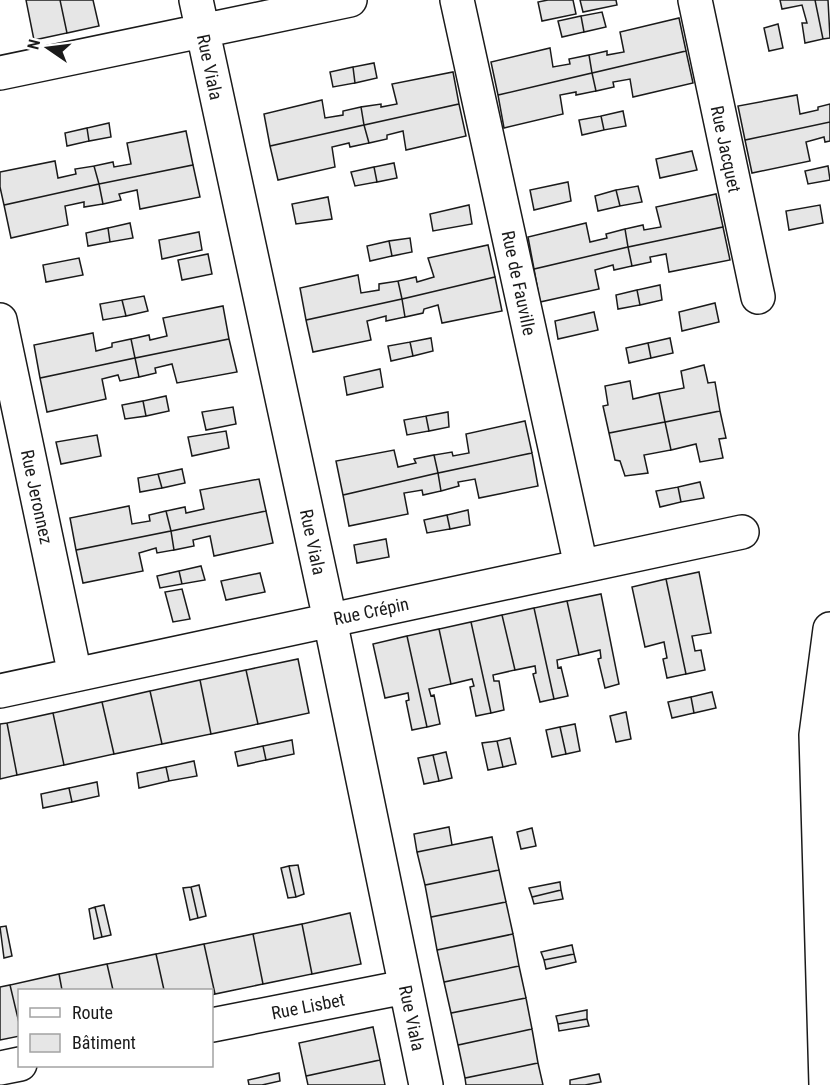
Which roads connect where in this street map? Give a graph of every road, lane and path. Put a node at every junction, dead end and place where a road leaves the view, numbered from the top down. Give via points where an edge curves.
1 (350, 0) edge
2 (457, 0) edge
3 (695, 0) edge
4 (199, 15) edge
5 (0, 73) edge
6 (758, 297) dead end
7 (0, 320) edge
8 (742, 532) dead end
9 (581, 566) junction
10 (330, 620) junction
11 (830, 629) edge
12 (75, 675) junction
13 (0, 691) edge
14 (405, 987) junction
15 (213, 1025) edge
16 (18, 1064) edge
17 (0, 1068) edge
18 (426, 1085) edge
19 (826, 1085) edge

1 - 4 street
2 - 9 street, Rue de Fauville
3 - 6 street, Rue Jacquet
4 - 5 street
4 - 10 street, Rue Viala
7 - 12 street, Rue Jeronnez
8 - 9 street, Rue Crépin
9 - 10 street, Rue Crépin
10 - 12 street, Rue Crépin
10 - 14 street, Rue Viala
11 - 19 street via 816,735
12 - 13 street, Rue Crépin
14 - 15 street, Rue Lisbet
14 - 18 street, Rue Viala
16 - 17 street

